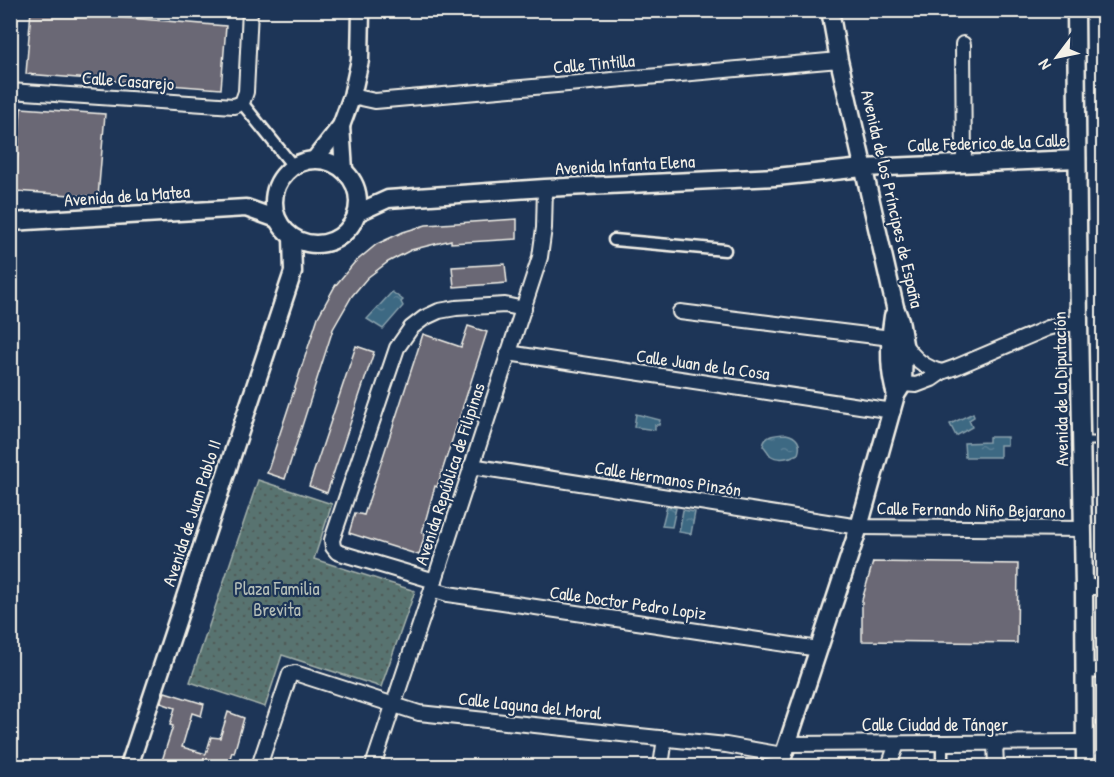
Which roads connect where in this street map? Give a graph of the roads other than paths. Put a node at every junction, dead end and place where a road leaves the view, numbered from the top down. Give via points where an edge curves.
1 (250, 10) edge
2 (361, 10) edge
3 (830, 10) edge
4 (1076, 10) edge
5 (963, 44) dead end
6 (839, 60) junction
7 (10, 91) edge
8 (352, 96) junction
9 (242, 103) junction
10 (341, 126) junction
11 (315, 159) junction
12 (1077, 159) junction
13 (964, 164) junction
14 (292, 166) junction
15 (863, 168) junction
16 (344, 170) junction
17 (356, 188) junction
18 (545, 188) junction
19 (275, 193) junction
20 (388, 199) junction
21 (246, 208) junction
22 (357, 213) junction
23 (277, 219) junction
24 (10, 222) edge
25 (292, 237) junction
26 (614, 240) dead end
27 (320, 245) junction
28 (725, 250) dead end
29 (293, 272) junction
30 (524, 309) junction
31 (680, 312) dead end
32 (894, 314) junction
33 (1079, 324) junction
34 (898, 341) junction
35 (508, 353) junction
36 (935, 370) junction
37 (897, 397) junction
38 (1082, 441) junction
39 (1100, 441) dead end
40 (471, 466) junction
41 (859, 527) junction
42 (1083, 529) junction
43 (433, 585) junction
44 (1084, 587) junction
45 (1104, 587) edge
46 (819, 649) junction
47 (1085, 670) junction
48 (1104, 671) edge
49 (393, 705) junction
50 (665, 738) junction
51 (1085, 742) junction
52 (996, 743) junction
53 (897, 744) junction
54 (942, 744) junction
55 (783, 755) edge
56 (129, 766) edge
57 (260, 766) edge
58 (373, 766) edge
59 (661, 766) edge
60 (889, 766) edge
61 (942, 766) edge
62 (996, 766) edge
63 (1085, 766) edge

1 - 9 street via 246,92
2 - 8 street via 360,60
3 - 6 street, Avenida de los Príncipes de España
4 - 12 street, Avenida de la Diputación
5 - 13 street
6 - 8 street, Calle Tintilla via 375,101
6 - 15 street, Avenida de los Príncipes de España
7 - 9 street, Calle Casarejo via 234,106
8 - 10 street
9 - 14 street
10 - 11 street
10 - 16 street
11 - 14 street
11 - 16 street
12 - 13 street, Calle Federico de la Calle
12 - 33 street, Avenida de la Diputación
13 - 15 street, Calle Federico de la Calle
14 - 19 street via 279,181
15 - 18 street, Avenida Infanta Elena via 776,177
15 - 32 street, Avenida de los Príncipes de España
16 - 17 street
17 - 20 street, Avenida Infanta Elena
17 - 22 street
18 - 20 street, Avenida Infanta Elena
18 - 30 street, Avenida República de Filipinas via 540,257
19 - 21 street, Avenida de la Matea
19 - 23 street
20 - 22 street, Avenida Infanta Elena
21 - 23 street, Avenida de la Matea
21 - 24 street, Avenida de la Matea
22 - 27 street via 344,235
23 - 25 street
25 - 27 street
25 - 29 street, Avenida de Juan Pablo II
26 - 28 street
27 - 29 street, Avenida de Juan Pablo II
29 - 56 street, Avenida de Juan Pablo II
30 - 35 street, Avenida República de Filipinas
30 - 43 street, Calle Doctor Pedro Lopiz via 505,305 456,308 424,318 411,328 397,348 332,540 337,552
31 - 34 street
32 - 34 street, Avenida de los Príncipes de España via 900,320
32 - 37 street
33 - 36 street, Calle Juan de la Cosa via 1048,328 956,368
33 - 38 street, Avenida de la Diputación
34 - 36 street
34 - 37 street, Avenida de los Príncipes de España via 891,379
35 - 37 street, Calle Juan de la Cosa
35 - 40 street, Avenida República de Filipinas
36 - 37 street, Calle Juan de la Cosa via 932,379
37 - 41 street, Avenida de los Príncipes de España
38 - 39 lane
38 - 42 street, Avenida de la Diputación
40 - 41 street, Calle Hermanos Pinzón
40 - 43 street, Avenida República de Filipinas
41 - 42 street, Calle Fernando Niño Bejarano
41 - 46 street, Avenida de los Príncipes de España
42 - 44 street, Avenida de la Diputación
43 - 46 street, Calle Doctor Pedro Lopiz via 453,595
43 - 49 street, Avenida República de Filipinas
44 - 45 street
44 - 47 street, Avenida de la Diputación
46 - 55 street, Avenida de los Príncipes de España
47 - 48 street
47 - 51 street, Avenida de la Diputación
49 - 50 street, Calle Laguna del Moral via 419,713
49 - 57 street, Calle Laguna del Moral via 290,674
49 - 58 street, Avenida República de Filipinas
50 - 55 street, Calle Laguna del Moral
50 - 59 street
51 - 52 street, Calle Ciudad de Tánger
51 - 63 street, Avenida de la Diputación
52 - 54 street, Calle Ciudad de Tánger
52 - 62 street
53 - 54 street, Calle Ciudad de Tánger
53 - 55 street, Calle Ciudad de Tánger
53 - 60 street
54 - 61 street

